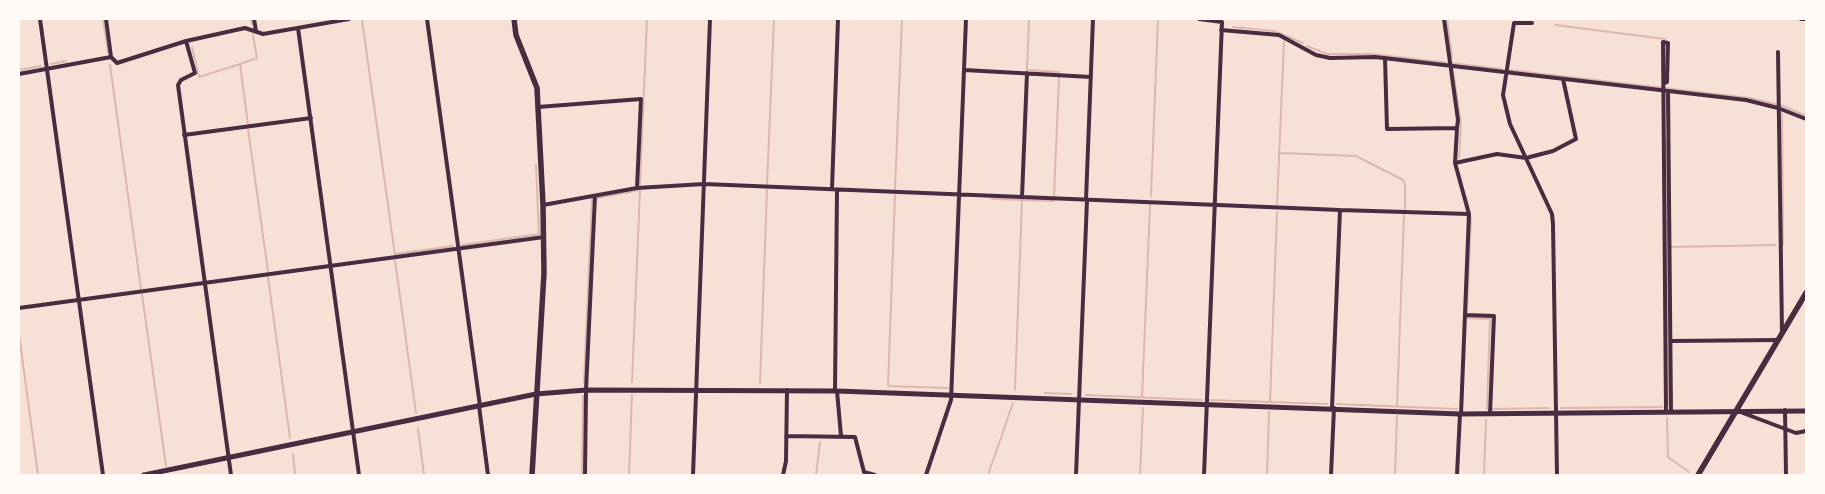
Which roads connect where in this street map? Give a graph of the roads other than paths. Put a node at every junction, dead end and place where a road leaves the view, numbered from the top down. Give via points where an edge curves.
1 (40, 19) edge
2 (106, 19) edge
3 (254, 19) edge
4 (349, 19) edge
5 (426, 19) edge
6 (514, 19) edge
7 (710, 19) edge
8 (838, 19) edge
9 (966, 19) edge
10 (1093, 19) edge
11 (1199, 19) edge
12 (1444, 19) edge
13 (1801, 19) edge
14 (1806, 19) edge
15 (1532, 24) dead end
16 (298, 28) junction
17 (1221, 30) junction
18 (256, 31) junction
19 (186, 41) junction
20 (1665, 42) dead end
21 (1778, 52) dead end
22 (111, 57) junction
23 (1385, 58) junction
24 (1450, 64) junction
25 (47, 69) junction
26 (964, 70) junction
27 (1505, 72) junction
28 (1027, 73) junction
29 (19, 74) edge
30 (1091, 77) junction
31 (1563, 79) junction
32 (1665, 88) junction
33 (1778, 105) junction
34 (538, 108) junction
35 (311, 118) junction
36 (1806, 119) edge
37 (1457, 128) junction
38 (184, 135) junction
39 (1526, 158) junction
40 (1455, 163) junction
41 (704, 184) junction
42 (637, 188) junction
43 (834, 190) junction
44 (959, 194) junction
45 (595, 196) junction
46 (1022, 197) junction
47 (1087, 200) junction
48 (1214, 204) junction
49 (543, 205) junction
50 (1340, 210) junction
51 (1469, 214) junction
52 (544, 237) junction
53 (458, 248) junction
54 (331, 265) junction
55 (205, 282) junction
56 (1806, 293) edge
57 (79, 299) junction
58 (1799, 305) junction
59 (1806, 307) edge
60 (19, 308) edge
61 (1465, 315) junction
62 (1782, 333) junction
63 (1778, 340) junction
64 (1671, 341) junction
65 (696, 389) junction
66 (586, 390) junction
67 (788, 390) junction
68 (836, 391) junction
69 (536, 394) junction
70 (951, 395) junction
71 (1080, 400) junction
72 (1206, 404) junction
73 (479, 406) junction
74 (1333, 408) junction
75 (1785, 410) junction
76 (1736, 411) junction
77 (1806, 411) edge
78 (1669, 412) junction
79 (1556, 413) junction
80 (1743, 413) dead end
81 (1460, 414) junction
82 (1490, 414) junction
83 (1786, 430) junction
84 (1806, 431) edge
85 (354, 433) junction
86 (786, 436) junction
87 (841, 436) junction
88 (229, 458) junction
89 (864, 474) edge
90 (103, 475) edge
91 (144, 475) edge
92 (231, 475) edge
93 (359, 475) edge
94 (488, 475) edge
95 (532, 475) edge
96 (585, 475) edge
97 (693, 475) edge
98 (783, 475) edge
99 (875, 475) edge
100 (926, 475) edge
101 (1076, 475) edge
102 (1204, 475) edge
103 (1331, 475) edge
104 (1457, 475) edge
105 (1557, 475) edge
106 (1698, 475) edge
107 (1786, 475) edge

1 - 25 street
2 - 22 street
3 - 18 street
4 - 16 street
5 - 53 street
6 - 34 main road via 516,35 537,88
7 - 41 street
8 - 43 street
9 - 26 street
10 - 30 street
11 - 17 street via 1222,22
12 - 24 street
13 - 14 street
15 - 27 street via 1514,23
16 - 18 street via 264,34
16 - 35 street
17 - 23 street via 1279,36 1316,55 1330,58
17 - 48 street
18 - 19 street via 245,28
19 - 22 street via 117,63
19 - 38 street via 195,73 178,85
20 - 32 street
21 - 33 street
22 - 25 street
23 - 24 street
23 - 37 street via 1387,129
24 - 27 street
24 - 37 street
25 - 29 street
25 - 57 street
26 - 28 street
26 - 44 street
27 - 31 street
27 - 39 street via 1503,95 1506,108
28 - 30 street
28 - 46 street
30 - 47 street
31 - 32 street
31 - 39 street via 1576,139 1553,151
32 - 33 street
32 - 64 street
32 - 78 street
33 - 36 street
33 - 62 street
34 - 42 street via 640,99
34 - 49 main road
35 - 38 street
35 - 54 street
37 - 40 street
38 - 55 street
39 - 40 street via 1497,154
39 - 79 street via 1552,214
40 - 51 street
41 - 42 street
41 - 43 street
41 - 65 street
42 - 45 street
43 - 44 street
43 - 68 street
44 - 46 street
44 - 70 street
45 - 49 street
45 - 66 street
46 - 47 street
47 - 48 street
47 - 71 street
48 - 50 street
48 - 72 street
49 - 52 main road
50 - 51 street
50 - 74 street
51 - 61 street
52 - 53 street
52 - 69 main road
53 - 54 street
53 - 73 street
54 - 55 street
54 - 85 street
55 - 57 street
55 - 88 street
56 - 58 main road
57 - 60 street
57 - 90 street
58 - 59 street
58 - 62 main road
61 - 81 street
61 - 82 street via 1494,316
62 - 63 main road
63 - 64 street
63 - 76 main road
64 - 78 street
65 - 66 street
65 - 67 street
65 - 97 street
66 - 69 street
66 - 96 street
67 - 68 street
67 - 86 street
68 - 70 street
68 - 87 street
69 - 73 street
69 - 95 main road
70 - 71 street
70 - 100 street
71 - 72 street
71 - 101 street
72 - 74 street
72 - 102 street
73 - 85 street
73 - 94 street
74 - 81 street
74 - 103 street
75 - 76 street
75 - 77 street
75 - 83 street
76 - 78 street
76 - 106 main road
78 - 79 street
79 - 82 street
79 - 105 street
80 - 83 street
81 - 82 street
81 - 104 street
83 - 84 street
83 - 107 street
85 - 88 street
85 - 93 street
86 - 87 street
86 - 98 street
87 - 89 street via 855,437
88 - 91 street
88 - 92 street
89 - 99 street

